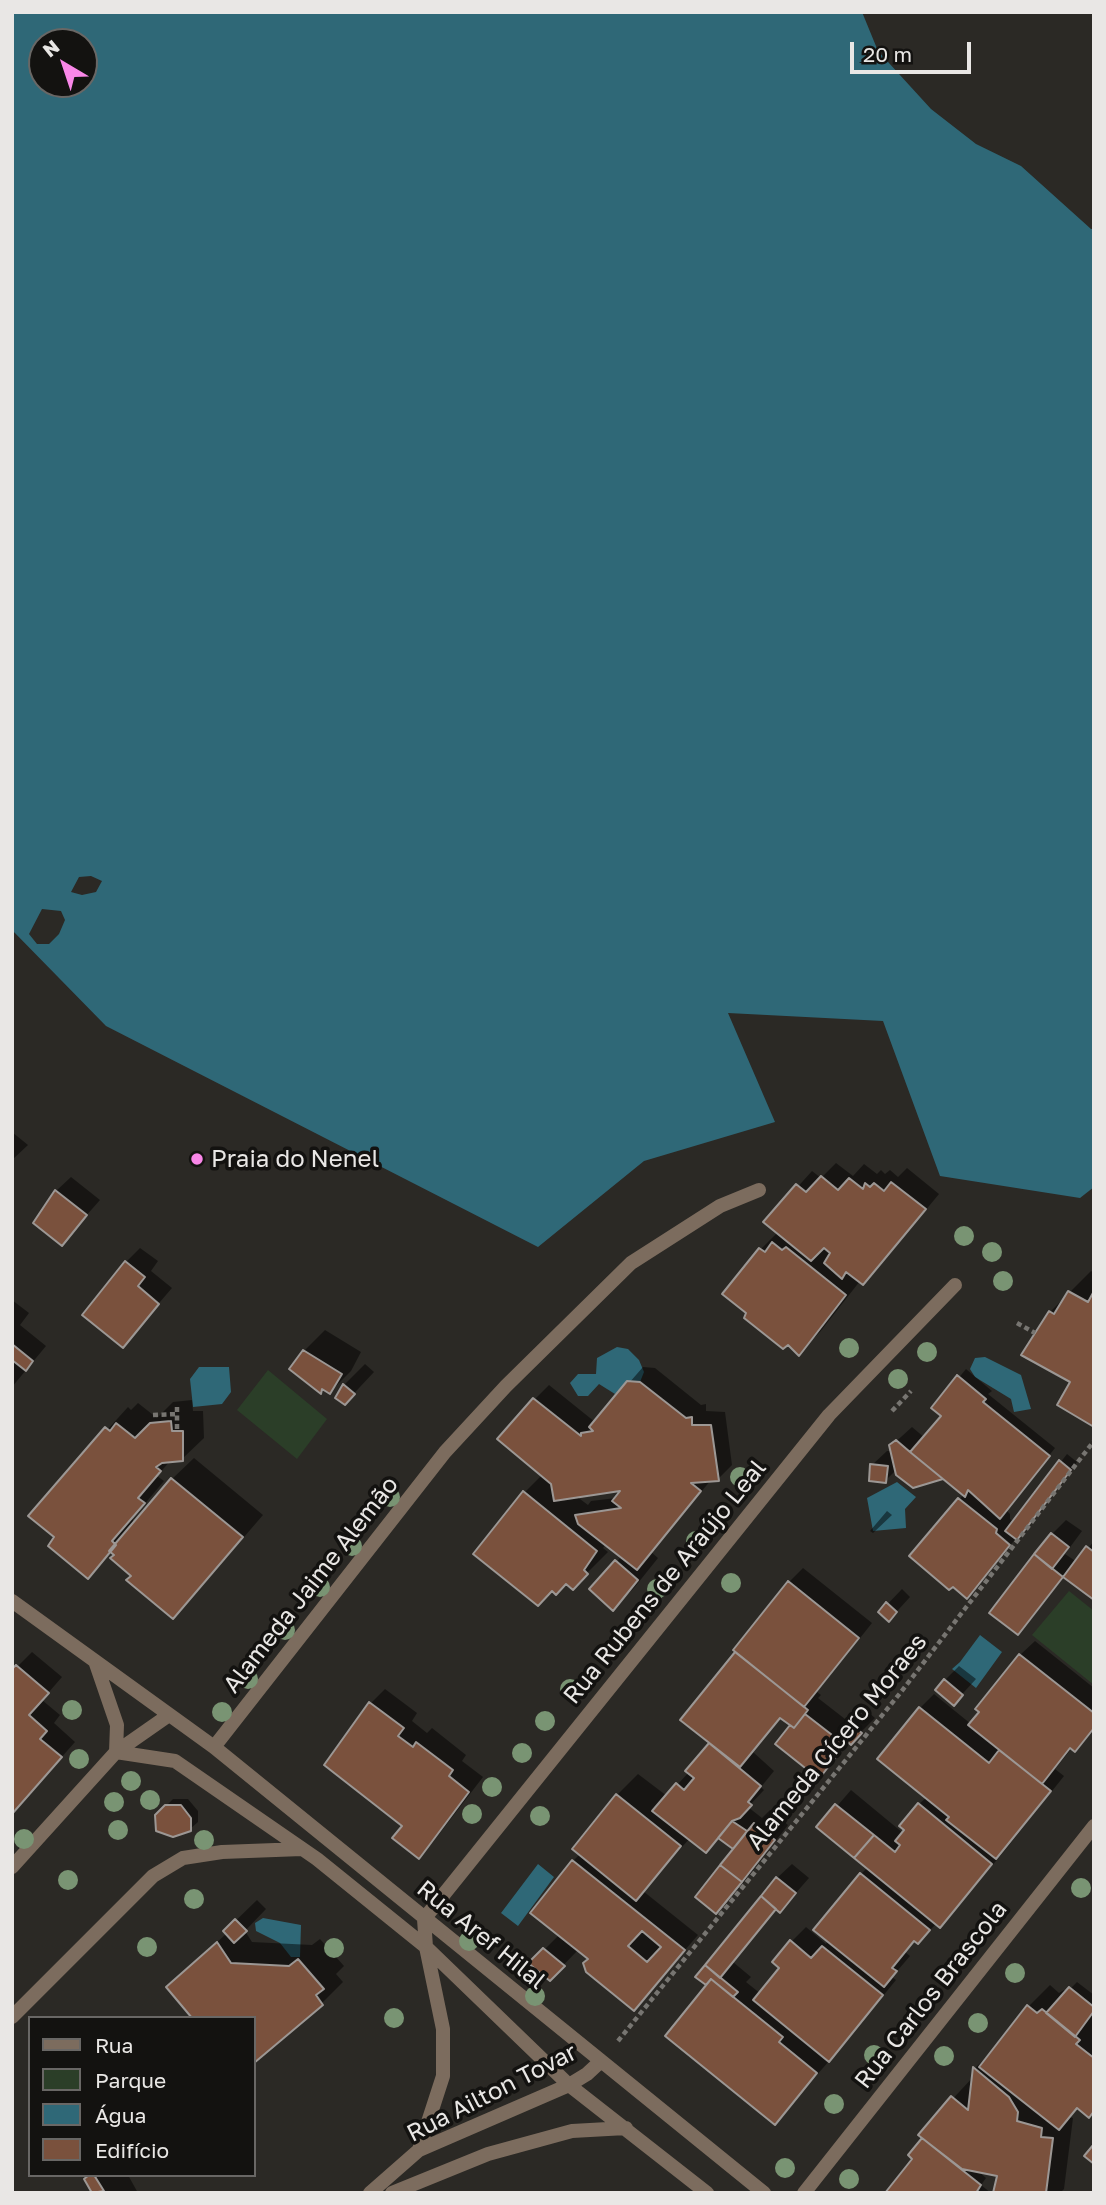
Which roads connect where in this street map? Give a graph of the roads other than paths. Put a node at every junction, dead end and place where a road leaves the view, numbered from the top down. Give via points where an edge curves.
1 (759, 1190) dead end
2 (955, 1285) dead end
3 (12, 1601) edge
4 (95, 1661) junction
5 (169, 1715) junction
6 (214, 1747) junction
7 (117, 1752) junction
8 (1094, 1826) edge
9 (302, 1849) junction
10 (12, 1867) edge
11 (424, 1919) junction
12 (426, 1947) junction
13 (12, 2017) edge
14 (601, 2060) junction
15 (569, 2085) junction
16 (626, 2128) junction
17 (419, 2150) junction
18 (370, 2193) edge
19 (392, 2193) edge
20 (707, 2193) edge
21 (764, 2193) edge
22 (804, 2193) edge

1 - 6 street, Alameda Jaime Alemão via 720,1206 631,1263 506,1386 445,1452
2 - 11 street, Rua Rubens de Araújo Leal via 829,1415
3 - 4 street, Rua Aref Hilal
4 - 5 street, Rua Aref Hilal
4 - 7 street via 117,1725
5 - 6 street, Rua Aref Hilal
5 - 7 street
6 - 11 street, Rua Aref Hilal
7 - 9 street, Rua Aref Hilal via 176,1761
7 - 10 street
8 - 22 street, Rua Carlos Brascola
9 - 12 street, Rua Aref Hilal
9 - 13 street via 183,1858 153,1876
11 - 12 street
11 - 14 street, Rua Aref Hilal
12 - 15 street, Rua Aref Hilal
12 - 17 street via 443,2029 443,2076
14 - 15 street, Rua Ailton Tovar
14 - 21 street, Rua Aref Hilal
15 - 16 street, Rua Aref Hilal
15 - 17 street, Rua Ailton Tovar
16 - 19 street, Rua Ailton Tovar via 572,2131 488,2154
16 - 20 street, Rua Aref Hilal
17 - 18 street, Rua Ailton Tovar

